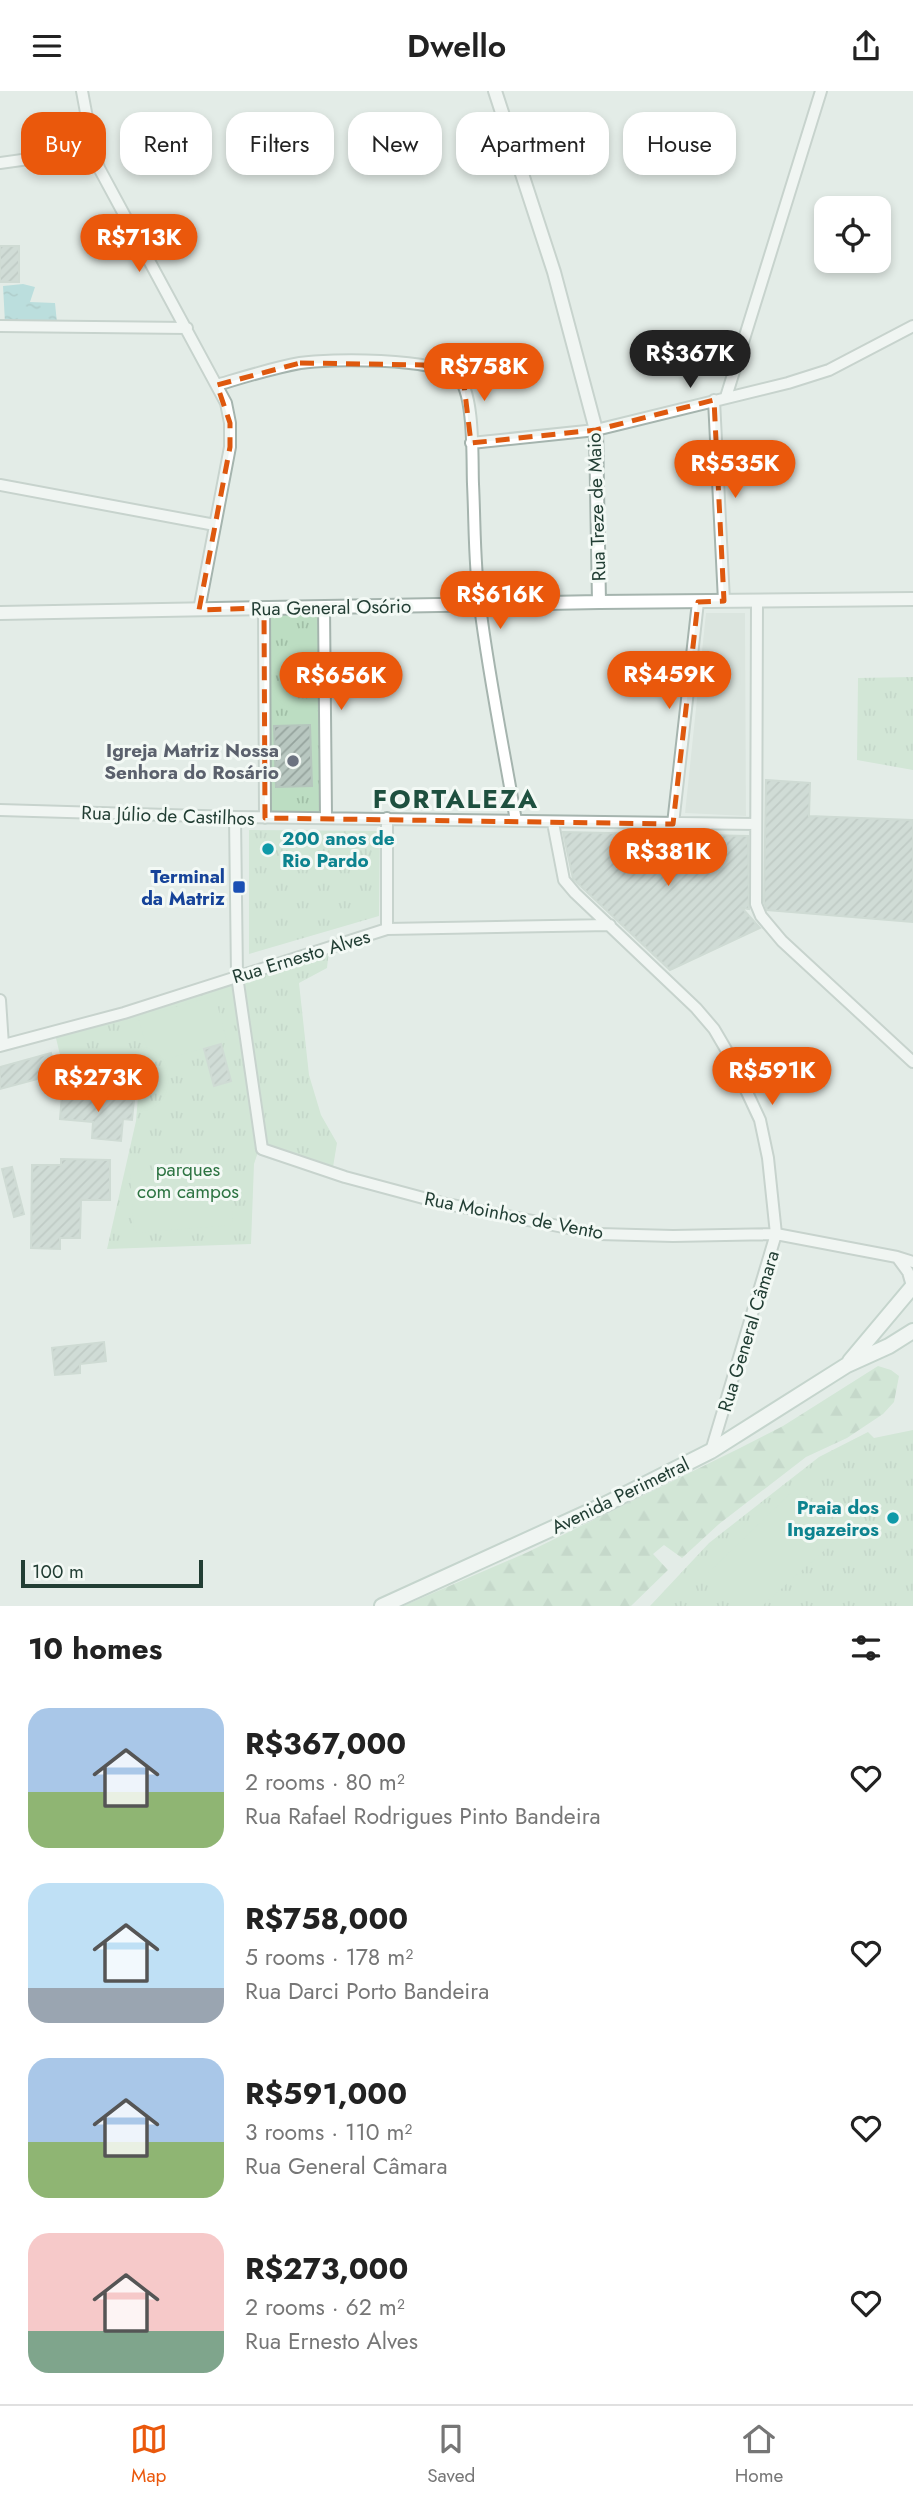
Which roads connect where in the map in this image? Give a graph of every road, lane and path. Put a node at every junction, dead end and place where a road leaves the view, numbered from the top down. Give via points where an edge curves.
1 (82, 91) edge
2 (495, 91) edge
3 (821, 91) edge
4 (86, 112) edge
5 (21, 160) edge
6 (0, 163) edge
7 (103, 175) edge
8 (0, 326) edge
9 (187, 328) junction
10 (911, 332) edge
11 (218, 384) junction
12 (726, 397) junction
13 (714, 400) junction
14 (596, 431) junction
15 (471, 443) junction
16 (0, 485) edge
17 (215, 525) junction
18 (913, 599) edge
19 (724, 601) junction
20 (757, 601) junction
21 (599, 602) junction
22 (698, 602) junction
23 (479, 604) junction
24 (264, 608) junction
25 (324, 608) junction
26 (199, 610) junction
27 (0, 614) edge
28 (0, 810) edge
29 (235, 817) junction
30 (326, 817) junction
31 (265, 818) junction
32 (387, 818) junction
33 (516, 821) junction
34 (553, 823) junction
35 (673, 824) junction
36 (756, 824) junction
37 (610, 925) junction
38 (387, 929) junction
39 (237, 976) junction
40 (0, 999) edge
41 (1, 1046) edge
42 (911, 1060) edge
43 (776, 1234) junction
44 (897, 1257) junction
45 (913, 1262) edge
46 (912, 1286) edge
47 (880, 1324) junction
48 (913, 1331) edge
49 (889, 1346) junction
50 (847, 1365) junction
51 (711, 1451) junction
52 (382, 1606) edge

1 - 4 street
2 - 14 street, Rua Treze de Maio via 554,272
3 - 12 street
5 - 6 street
7 - 9 street
8 - 9 street
9 - 11 street
10 - 12 street via 829,370
11 - 15 street via 300,363 423,365 447,371 464,385
11 - 17 street via 230,423 230,447
12 - 13 street
13 - 14 street
13 - 19 street
14 - 15 street
14 - 21 street, Rua Treze de Maio
15 - 23 street
16 - 17 street
17 - 26 street
18 - 20 street, Rua General Osório
19 - 20 street, Rua General Osório
19 - 22 street, Rua General Osório
20 - 36 street
21 - 22 street, Rua General Osório
21 - 23 street, Rua General Osório
22 - 35 street
23 - 25 street, Rua General Osório
23 - 33 street
24 - 25 street, Rua General Osório
24 - 26 street, Rua General Osório
24 - 31 street
25 - 30 street
26 - 27 street, Rua General Osório
28 - 29 street, Rua Júlio de Castilhos
29 - 31 street, Rua Júlio de Castilhos
29 - 39 street
30 - 31 street, Rua Júlio de Castilhos
30 - 32 street, Rua Júlio de Castilhos
32 - 33 street, Rua Júlio de Castilhos
32 - 38 street
33 - 34 street, Rua Júlio de Castilhos
34 - 35 street, Rua Júlio de Castilhos
34 - 37 street, Rua General Câmara via 564,880
35 - 36 street, Rua Júlio de Castilhos
36 - 42 street via 756,904 761,916
37 - 38 street, Rua Ernesto Alves
37 - 43 street, Rua General Câmara via 696,1008 731,1058 761,1121
38 - 39 street, Rua Ernesto Alves
39 - 41 street, Rua Ernesto Alves
39 - 43 street, Rua Moinhos de Vento via 262,1149 442,1203 599,1234
40 - 41 street
43 - 44 street, Rua Moinhos de Vento
43 - 51 street, Rua General Câmara
44 - 45 street, Rua Moinhos de Vento
44 - 46 street
46 - 47 main road, Avenida Perimetral
47 - 49 main road via 881,1339
47 - 50 main road, Avenida Perimetral
48 - 49 main road, Avenida Perimetral
49 - 50 main road, Avenida Perimetral
50 - 51 main road, Avenida Perimetral
51 - 52 main road, Avenida Perimetral

